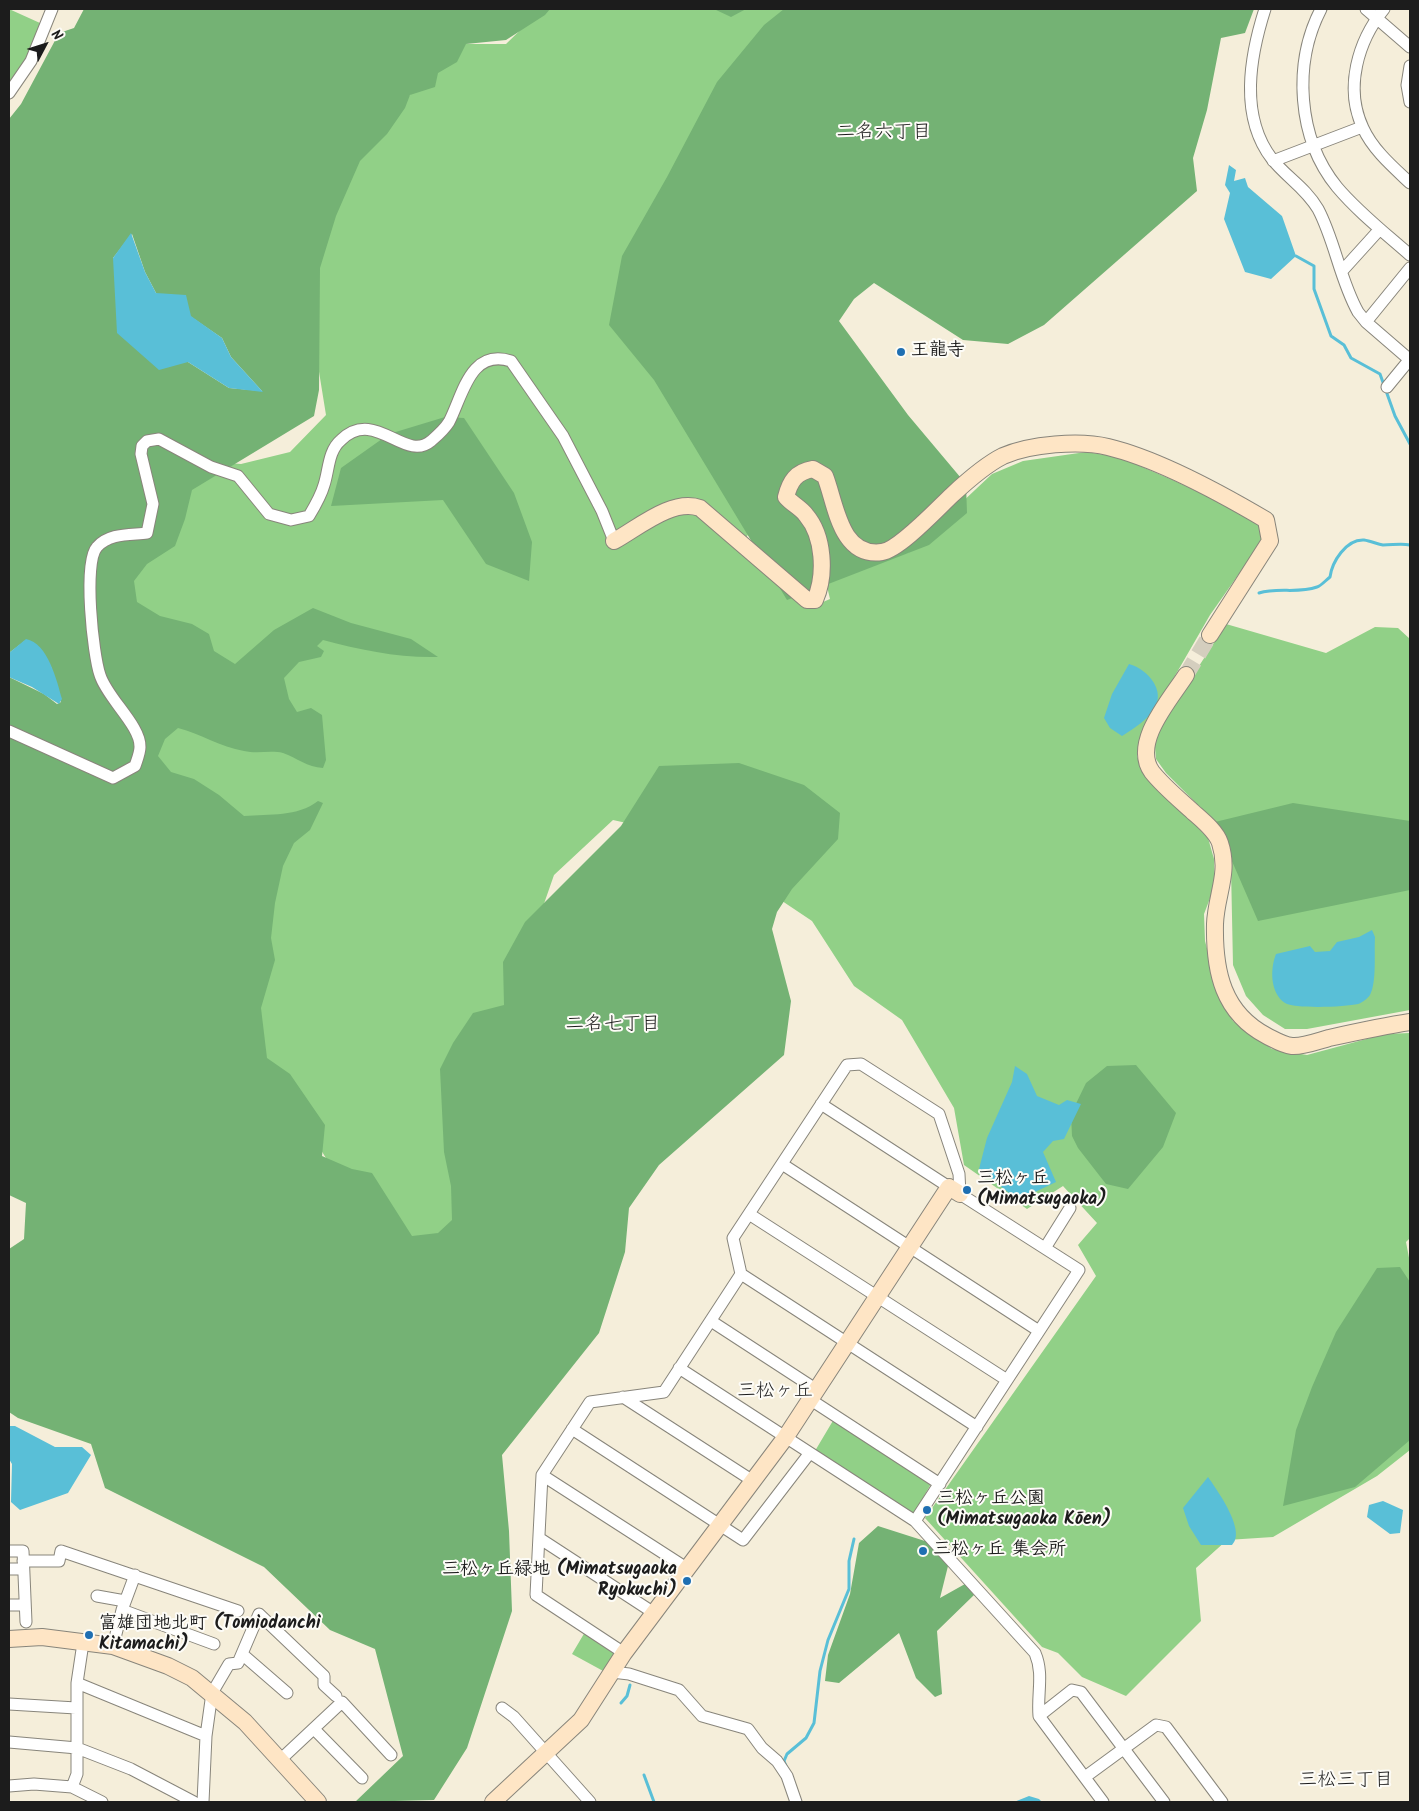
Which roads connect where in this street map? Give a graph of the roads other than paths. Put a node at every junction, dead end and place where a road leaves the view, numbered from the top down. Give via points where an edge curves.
1 (52, 9) edge
2 (1265, 9) edge
3 (1321, 9) edge
4 (1366, 9) edge
5 (1380, 13) edge
6 (1410, 46) edge
7 (1410, 66) edge
8 (9, 93) edge
9 (1410, 102) edge
10 (1362, 127) junction
11 (1314, 145) junction
12 (1273, 161) junction
13 (1410, 183) edge
14 (1380, 229) junction
15 (1410, 255) edge
16 (1410, 268) edge
17 (1342, 271) junction
18 (1366, 322) junction
19 (1410, 360) edge
20 (1387, 387) dead end
21 (614, 542) joint
22 (1210, 635) tunnel mouth
23 (1186, 675) tunnel mouth
24 (9, 732) edge
25 (1410, 1022) edge
26 (821, 1104) junction
27 (782, 1164) junction
28 (955, 1190) junction
29 (1070, 1208) dead end
30 (749, 1214) junction
31 (910, 1247) junction
32 (1045, 1248) junction
33 (741, 1274) junction
34 (878, 1297) junction
35 (711, 1321) junction
36 (1039, 1331) junction
37 (848, 1343) junction
38 (679, 1368) junction
39 (1007, 1380) junction
40 (814, 1395) junction
41 (623, 1397) junction
42 (977, 1427) junction
43 (572, 1429) junction
44 (785, 1438) junction
45 (809, 1454) junction
46 (542, 1475) junction
47 (753, 1481) junction
48 (940, 1484) junction
49 (916, 1521) junction
50 (721, 1526) junction
51 (539, 1538) junction
52 (9, 1551) edge
53 (23, 1565) junction
54 (9, 1569) edge
55 (688, 1569) junction
56 (135, 1575) junction
57 (97, 1596) dead end
58 (9, 1605) edge
59 (24, 1605) junction
60 (124, 1606) junction
61 (238, 1611) dead end
62 (654, 1614) junction
63 (26, 1622) dead end
64 (9, 1639) edge
65 (83, 1643) junction
66 (214, 1644) dead end
67 (113, 1646) junction
68 (624, 1653) junction
69 (242, 1654) junction
70 (612, 1672) junction
71 (77, 1684) junction
72 (212, 1693) junction
73 (287, 1693) dead end
74 (336, 1696) dead end
75 (9, 1704) edge
76 (76, 1708) junction
77 (502, 1708) dead end
78 (1039, 1716) junction
79 (314, 1729) junction
80 (206, 1736) junction
81 (9, 1742) edge
82 (78, 1748) junction
83 (1124, 1749) junction
84 (545, 1754) junction
85 (391, 1755) dead end
86 (279, 1761) junction
87 (1085, 1777) junction
88 (362, 1778) dead end
89 (9, 1786) edge
90 (72, 1787) junction
91 (102, 1802) edge
92 (194, 1802) edge
93 (203, 1802) edge
94 (318, 1802) edge
95 (493, 1802) edge
96 (590, 1802) edge
97 (796, 1802) edge
98 (1103, 1802) edge
99 (1164, 1802) edge
100 (1222, 1802) edge

1 - 8 street via 31,61
2 - 12 street via 1255,42 1250,89 1254,122
3 - 11 street via 1310,34 1302,79 1303,102
4 - 5 street
5 - 6 street
5 - 10 street via 1366,37 1355,69
7 - 9 street via 1407,85
10 - 11 street
10 - 13 street via 1380,153
11 - 12 street
11 - 14 street via 1336,186
12 - 17 street via 1292,177 1317,208
14 - 15 street
14 - 17 street
16 - 18 street
17 - 18 street via 1352,302
18 - 19 street
19 - 20 street
21 - 22 street via 665,512 690,505 700,508 715,520 807,600 816,600 821,551 805,513 786,497 790,483 800,473 813,469 825,476 844,534 857,548 884,552 900,543 961,488 1002,457 1046,446 1108,447 1148,461 1229,498 1266,520 1270,541
21 - 24 street via 602,511 563,436 511,361 502,358 485,361 476,369 462,390 444,431 428,444 411,446 369,428 357,430 339,441 330,458 320,497 309,516 301,519 291,520 269,514 238,476 212,467 159,439 147,441 141,454 153,504 147,532 109,537 96,548 90,560 90,589 100,674 112,699 138,734 140,748 135,766 113,778
23 - 25 street via 1147,735 1146,760 1152,772 1219,840 1224,860 1215,923 1216,953 1226,996 1232,1007 1242,1020 1260,1033 1293,1046
26 - 27 street
26 - 28 street
26 - 28 street via 847,1065 861,1064 939,1114 959,1174
27 - 30 street
27 - 31 street
28 - 31 street
28 - 32 street
29 - 32 street
30 - 33 street via 733,1238
30 - 34 street
31 - 34 street
31 - 36 street
32 - 36 street via 1079,1270
33 - 35 street
33 - 37 street
34 - 37 street
34 - 39 street
35 - 38 street
35 - 40 street
36 - 39 street
37 - 40 street
37 - 42 street
38 - 41 street via 664,1392
38 - 44 street
39 - 42 street
40 - 44 street
40 - 48 street
41 - 43 street via 590,1402
41 - 47 street
42 - 48 street
43 - 46 street
43 - 50 street
44 - 45 street
44 - 47 street
45 - 49 street
45 - 50 street via 743,1540
46 - 51 street
46 - 55 street
47 - 50 street
48 - 49 street
49 - 78 street via 1035,1653 1042,1675
50 - 55 street
51 - 62 street
51 - 68 street via 536,1595
52 - 53 street via 23,1551
53 - 54 street
53 - 56 street via 59,1561 61,1551
53 - 59 street
55 - 62 street
56 - 60 street
56 - 61 street
57 - 60 street
58 - 59 street
59 - 63 street
60 - 66 street
60 - 67 street
62 - 68 street
64 - 65 street via 42,1638
65 - 67 street
65 - 71 street
67 - 72 street via 168,1666
68 - 70 street
69 - 72 street via 238,1663 229,1664
69 - 73 street
69 - 74 street via 259,1614 324,1676 324,1684
70 - 84 street via 581,1720
70 - 97 street via 679,1690 702,1716 748,1729 777,1761
71 - 76 street
71 - 80 street
72 - 80 street
72 - 86 street via 245,1722
75 - 76 street
76 - 82 street
77 - 84 street via 514,1717
78 - 83 street via 1072,1690 1082,1692
78 - 87 street
79 - 85 street via 342,1702
79 - 86 street
79 - 88 street
80 - 93 street
81 - 82 street
82 - 90 street via 77,1774
82 - 92 street via 131,1769
83 - 87 street
83 - 99 street
83 - 100 street via 1156,1725 1166,1727
84 - 95 street
84 - 96 street
86 - 94 street
87 - 98 street
89 - 90 street
90 - 91 street

